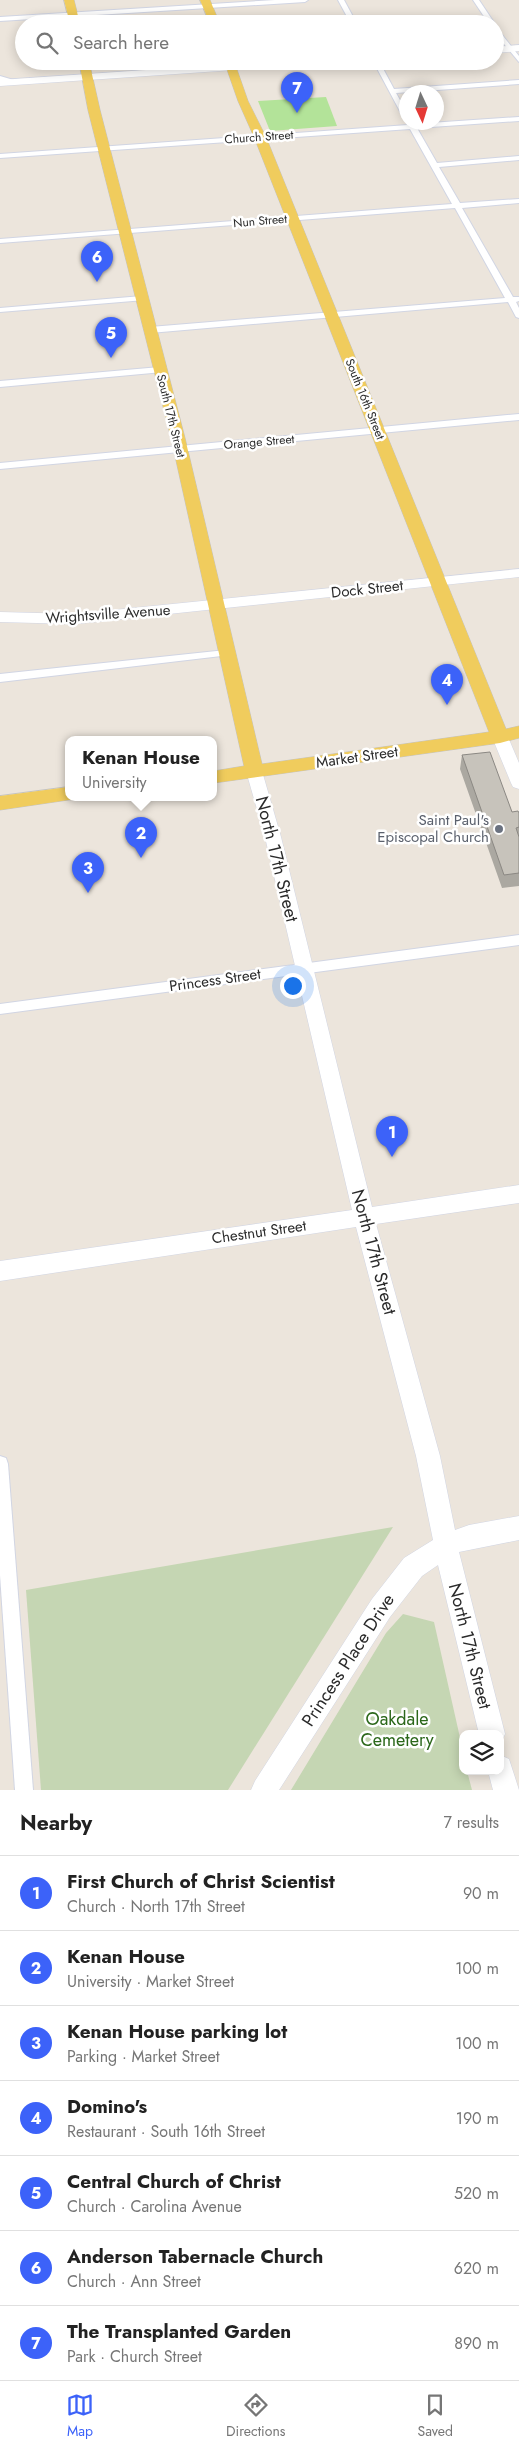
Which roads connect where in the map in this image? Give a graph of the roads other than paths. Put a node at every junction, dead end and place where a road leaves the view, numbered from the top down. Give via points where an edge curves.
1 (69, 0) edge
2 (305, 0) edge
3 (341, 0) edge
4 (476, 0) edge
5 (206, 3) edge
6 (73, 15) edge
7 (107, 15) edge
8 (211, 15) edge
9 (349, 15) edge
10 (486, 15) edge
11 (0, 19) edge
12 (15, 19) edge
13 (504, 37) edge
14 (515, 48) edge
15 (519, 60) edge
16 (86, 70) edge
17 (159, 70) edge
18 (232, 70) edge
19 (381, 70) edge
20 (88, 76) junction
21 (0, 78) edge
22 (16, 82) junction
23 (519, 82) edge
24 (0, 83) edge
25 (392, 91) junction
26 (399, 104) edge
27 (519, 118) edge
28 (444, 122) edge
29 (399, 125) edge
30 (414, 130) edge
31 (260, 137) junction
32 (106, 148) junction
33 (0, 156) edge
34 (519, 158) edge
35 (434, 165) junction
36 (519, 201) edge
37 (457, 205) junction
38 (293, 218) junction
39 (127, 232) junction
40 (0, 241) edge
41 (142, 298) junction
42 (515, 299) edge
43 (0, 310) edge
44 (331, 315) junction
45 (519, 315) edge
46 (150, 330) junction
47 (160, 370) junction
48 (0, 384) edge
49 (519, 417) edge
50 (378, 430) junction
51 (180, 449) junction
52 (0, 466) edge
53 (519, 573) edge
54 (439, 582) junction
55 (216, 606) junction
56 (0, 617) edge
57 (226, 653) junction
58 (0, 678) edge
59 (519, 732) edge
60 (500, 737) junction
61 (519, 738) edge
62 (254, 772) junction
63 (217, 776) edge
64 (519, 783) edge
65 (65, 794) edge
66 (0, 803) edge
67 (519, 940) edge
68 (304, 968) junction
69 (0, 1009) edge
70 (519, 1194) edge
71 (364, 1217) junction
72 (0, 1271) edge
73 (0, 1464) edge
74 (519, 1528) edge
75 (446, 1544) junction
76 (5, 1610) edge
77 (491, 1730) edge
78 (502, 1775) edge
79 (24, 1790) edge
80 (264, 1790) edge
81 (506, 1790) edge

1 - 6 main road
2 - 5 street
3 - 9 street
4 - 10 street
5 - 7 street
5 - 8 main road
11 - 12 street
13 - 14 street
14 - 15 street
16 - 20 main road, South 17th Street
17 - 20 street
18 - 31 main road, South 16th Street
19 - 25 street
20 - 22 street
20 - 32 main road, South 17th Street
21 - 22 street
22 - 24 street
23 - 25 street
25 - 26 street
27 - 28 street, Church Street
29 - 31 street, Church Street
30 - 35 street
31 - 32 street, Church Street
31 - 38 main road, South 16th Street
32 - 33 street, Church Street
32 - 39 main road, South 17th Street
34 - 35 street
35 - 37 street
36 - 37 street, Nun Street
37 - 38 street, Nun Street
37 - 42 street
38 - 39 street, Nun Street
38 - 44 main road, South 16th Street
39 - 40 street, Nun Street
39 - 41 main road, South 17th Street
41 - 43 street
41 - 46 main road, South 17th Street
42 - 44 street
42 - 45 street
44 - 46 street
44 - 50 main road, South 16th Street
46 - 47 main road, South 17th Street
47 - 48 street
47 - 51 main road, South 17th Street
49 - 50 street, Orange Street
50 - 51 street, Orange Street
50 - 54 main road, South 16th Street
51 - 52 street, Orange Street
51 - 55 main road, South 17th Street
53 - 54 street, Dock Street
54 - 55 street, Dock Street
54 - 60 main road, South 16th Street
55 - 56 street, Wrightsville Avenue via 74,619
55 - 57 main road, South 17th Street
57 - 58 street
57 - 62 main road, South 17th Street
59 - 60 main road, Market Street
60 - 61 main road, Market Street
60 - 62 main road, Market Street
60 - 64 street
62 - 63 main road, Market Street
62 - 68 street, North 17th Street
65 - 66 main road
67 - 68 street, Princess Street
68 - 69 street, Princess Street
68 - 71 street, North 17th Street
70 - 71 street, Chestnut Street
71 - 72 street, Chestnut Street
71 - 75 street, North 17th Street via 428,1456
73 - 76 street
74 - 75 street, Princess Place Drive
75 - 77 street, North 17th Street
75 - 80 street, Princess Place Drive via 413,1567 392,1593
76 - 79 street via 22,1745
78 - 81 street

